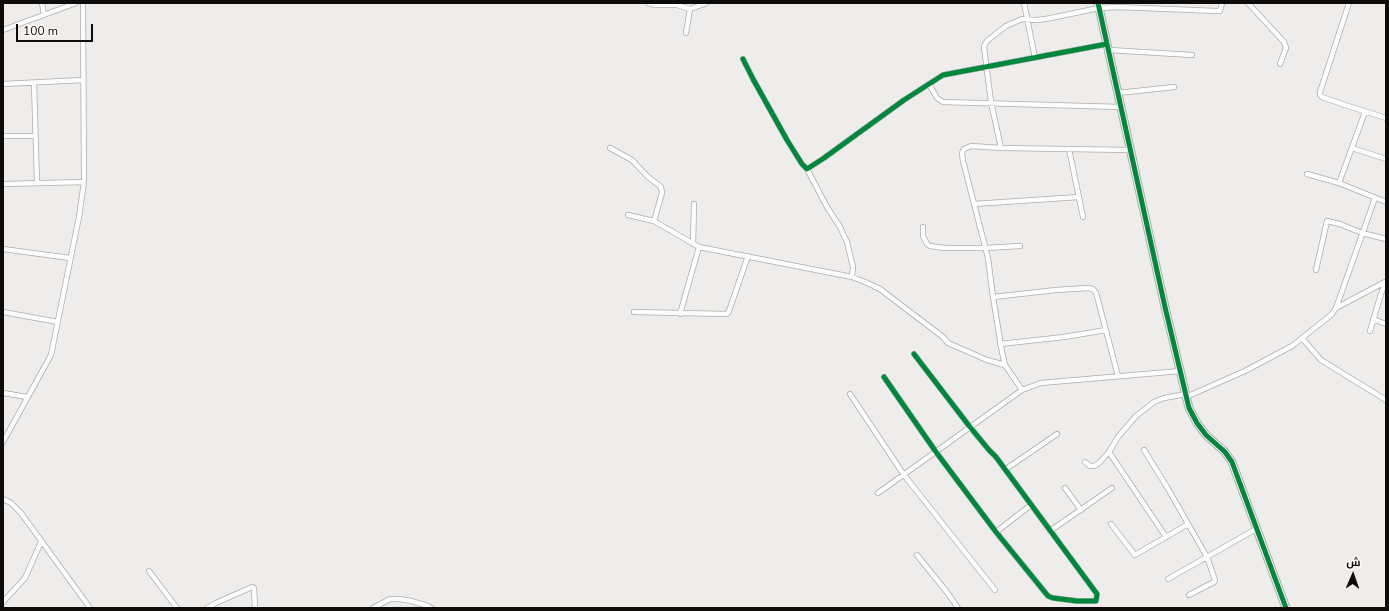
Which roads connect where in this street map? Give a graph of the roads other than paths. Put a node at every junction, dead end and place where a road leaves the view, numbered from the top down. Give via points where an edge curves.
1 (42, 3) edge
2 (76, 3) edge
3 (83, 3) edge
4 (648, 3) edge
5 (707, 3) edge
6 (1024, 3) edge
7 (1222, 3) edge
8 (1248, 3) edge
9 (1349, 3) edge
10 (682, 5) edge
11 (1099, 5) edge
12 (690, 9) junction
13 (44, 15) junction
14 (1028, 20) junction
15 (3, 30) edge
16 (686, 33) dead end
17 (1108, 47) junction
18 (1192, 55) dead end
19 (1035, 58) junction
20 (743, 59) dead end
21 (1280, 64) dead end
22 (986, 67) junction
23 (83, 80) junction
24 (34, 82) junction
25 (3, 84) edge
26 (929, 84) junction
27 (1174, 87) dead end
28 (1118, 93) junction
29 (991, 102) junction
30 (1121, 107) junction
31 (1365, 112) junction
32 (1386, 118) edge
33 (3, 136) edge
34 (35, 136) junction
35 (610, 148) dead end
36 (1001, 148) junction
37 (1352, 148) junction
38 (1069, 149) junction
39 (1131, 150) junction
40 (1386, 160) edge
41 (807, 169) junction
42 (1307, 174) dead end
43 (84, 182) junction
44 (37, 183) junction
45 (1340, 183) junction
46 (3, 184) edge
47 (1079, 197) junction
48 (1375, 198) junction
49 (1386, 202) edge
50 (694, 204) dead end
51 (974, 204) junction
52 (628, 215) dead end
53 (1083, 217) dead end
54 (654, 221) junction
55 (923, 226) dead end
56 (1362, 233) junction
57 (1386, 239) edge
58 (693, 244) junction
59 (1020, 246) dead end
60 (699, 247) junction
61 (985, 248) junction
62 (3, 249) edge
63 (748, 256) junction
64 (70, 258) junction
65 (1316, 270) dead end
66 (852, 277) junction
67 (1386, 282) edge
68 (993, 297) junction
69 (1336, 308) junction
70 (3, 312) edge
71 (634, 312) dead end
72 (680, 314) junction
73 (1373, 319) junction
74 (58, 322) junction
75 (1386, 324) edge
76 (1106, 330) junction
77 (1370, 330) dead end
78 (1302, 338) junction
79 (1000, 344) junction
80 (914, 354) dead end
81 (1005, 365) junction
82 (1180, 371) junction
83 (1118, 376) junction
84 (884, 378) dead end
85 (1022, 390) junction
86 (3, 393) edge
87 (850, 394) dead end
88 (1186, 396) junction
89 (27, 397) junction
90 (1386, 400) edge
91 (970, 428) junction
92 (1057, 434) dead end
93 (3, 442) edge
94 (1144, 450) dead end
95 (936, 452) junction
96 (1109, 452) junction
97 (1085, 462) dead end
98 (1006, 469) junction
99 (904, 475) junction
100 (1065, 488) dead end
101 (1112, 488) dead end
102 (878, 493) dead end
103 (3, 499) edge
104 (1031, 505) junction
105 (1081, 510) junction
106 (1111, 524) dead end
107 (1188, 524) junction
108 (1256, 529) junction
109 (1050, 531) junction
110 (996, 532) junction
111 (1166, 537) junction
112 (41, 542) junction
113 (917, 555) dead end
114 (1207, 558) junction
115 (149, 571) dead end
116 (1168, 579) dead end
117 (995, 590) dead end
118 (1189, 595) dead end
119 (3, 602) edge
120 (90, 608) edge
121 (177, 608) edge
122 (207, 608) edge
123 (255, 608) edge
124 (374, 608) edge
125 (431, 608) edge
126 (958, 608) edge
127 (1286, 608) edge

1 - 13 street
2 - 13 street
3 - 23 street
4 - 10 street
5 - 12 street
6 - 14 street
7 - 11 street via 1220,11
8 - 21 street via 1284,42 1286,48
9 - 31 street via 1320,95
10 - 12 street
11 - 14 street via 1046,19
11 - 17 street
12 - 16 street
13 - 15 street
14 - 19 street
14 - 22 street via 1022,19 1006,26 985,44
17 - 18 street
17 - 19 street
17 - 28 street
19 - 22 street
20 - 41 street via 787,140
22 - 26 street via 943,75
22 - 29 street
23 - 24 street
23 - 43 street
24 - 25 street
24 - 34 street
26 - 29 street via 937,98 943,102
26 - 41 street
27 - 28 street
28 - 30 street
29 - 30 street
29 - 36 street
30 - 39 street
31 - 32 street
31 - 37 street
33 - 34 street
34 - 44 street
35 - 54 street via 632,160 646,176 661,187 662,193
36 - 38 street
36 - 51 street via 971,146 962,153
37 - 40 street
37 - 45 street
38 - 39 street
38 - 47 street
39 - 82 street
41 - 66 street via 847,242 853,267
42 - 45 street
43 - 44 street
43 - 64 street
44 - 46 street
45 - 48 street
47 - 51 street
47 - 53 street
48 - 49 street
48 - 56 street
50 - 58 street
51 - 61 street
52 - 54 street
54 - 58 street
55 - 61 street via 923,236 930,246
56 - 57 street
56 - 65 street via 1327,221
56 - 69 street
58 - 60 street
59 - 61 street
60 - 63 street
60 - 72 street
61 - 68 street
62 - 64 street
63 - 66 street
63 - 72 street via 727,314
64 - 74 street
66 - 81 street via 880,289 948,343
67 - 69 street
67 - 73 street
68 - 76 street via 1093,289
68 - 79 street
69 - 78 street
70 - 74 street
71 - 72 street
73 - 75 street
73 - 77 street
74 - 89 street via 49,360
76 - 79 street
76 - 83 street
78 - 88 street via 1245,371
78 - 90 street via 1320,360
79 - 81 street
80 - 91 street
81 - 85 street
82 - 83 street
82 - 88 street
83 - 85 street via 1041,383
84 - 95 street
85 - 91 street
86 - 89 street
87 - 99 street
88 - 96 street via 1164,398 1154,402 1136,416
88 - 108 street via 1197,424 1232,462
89 - 93 street
91 - 95 street
91 - 98 street
92 - 98 street
94 - 107 street
95 - 99 street
95 - 110 street
96 - 97 street via 1099,464 1090,466
96 - 111 street
98 - 104 street
99 - 102 street
99 - 117 street
100 - 105 street
101 - 105 street
103 - 112 street via 16,507
104 - 109 street
104 - 110 street
105 - 109 street
106 - 111 street via 1135,555
107 - 111 street
107 - 114 street
108 - 114 street
108 - 127 street
109 - 110 street via 1097,594 1096,601 1048,596
112 - 119 street via 25,578
112 - 120 street
113 - 126 street
114 - 116 street
114 - 118 street via 1215,581
115 - 121 street
122 - 123 street via 252,587
124 - 125 street via 390,598 411,601

